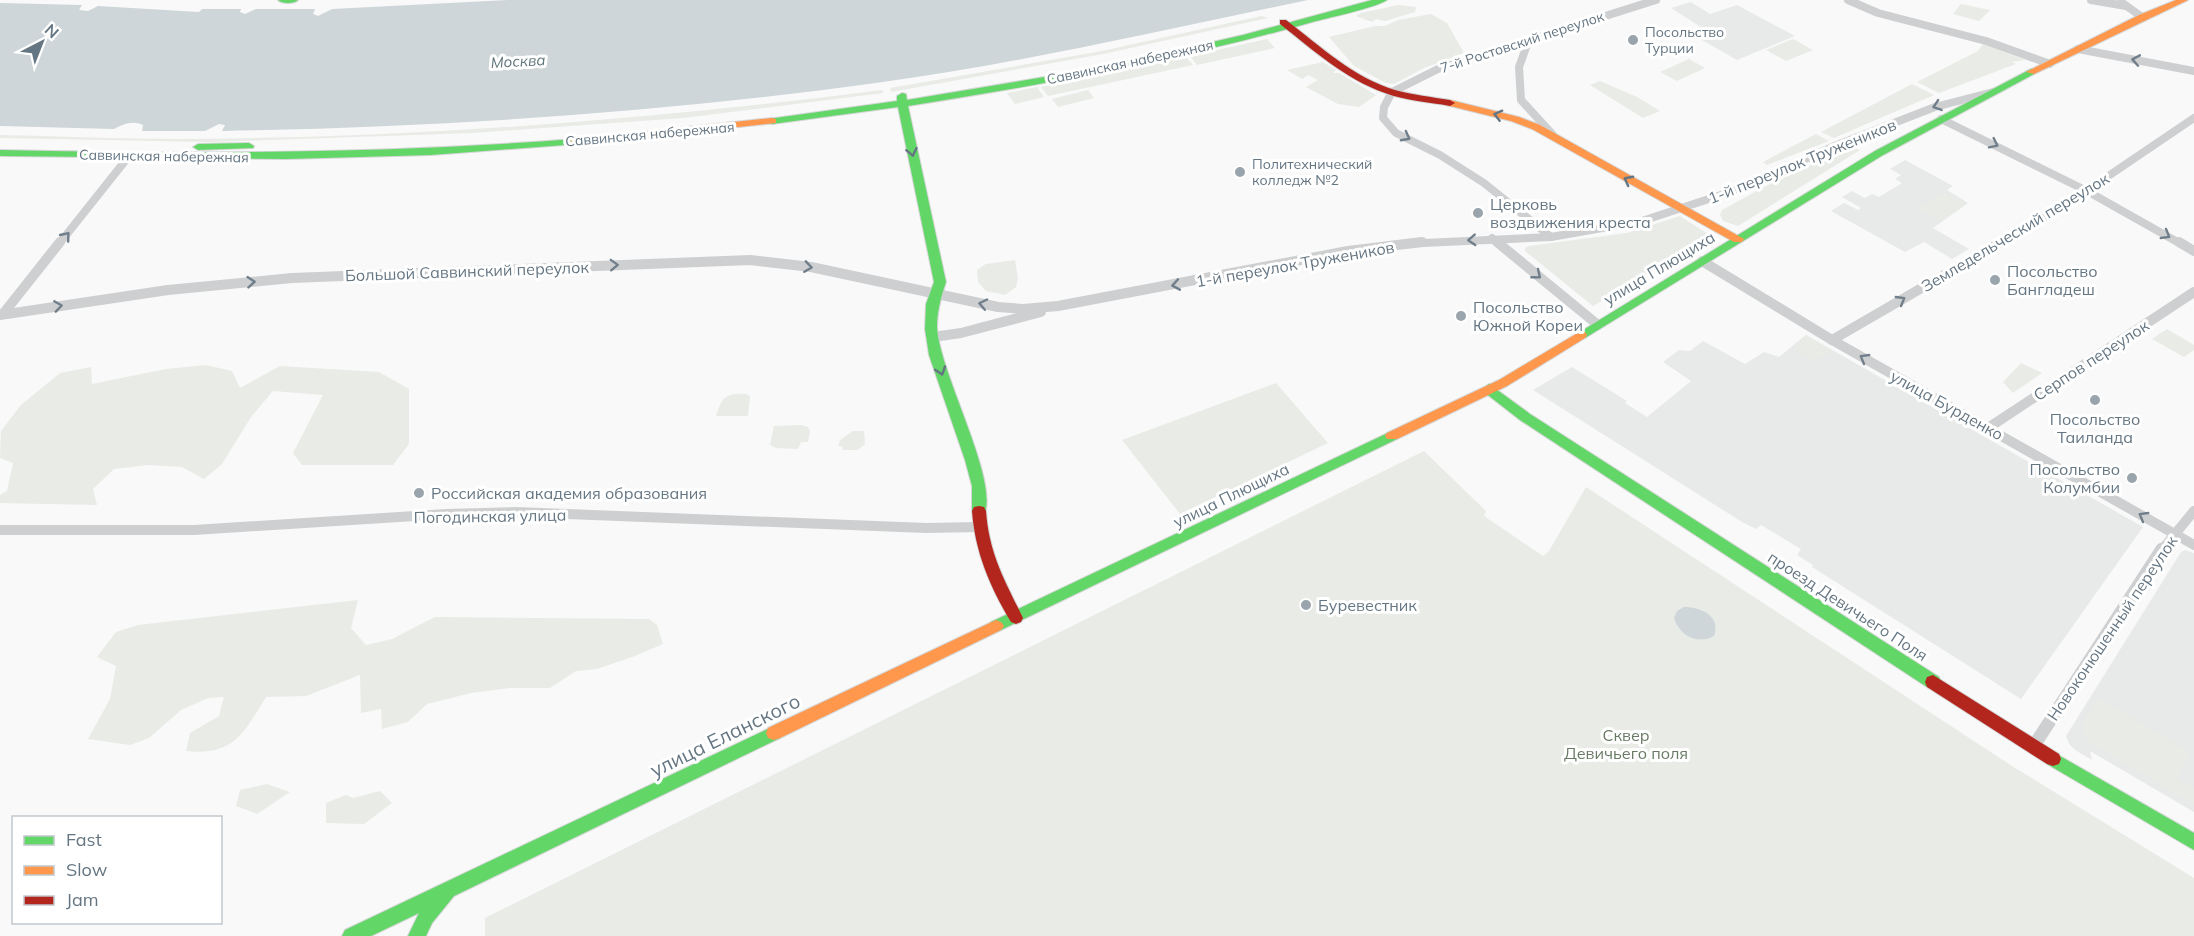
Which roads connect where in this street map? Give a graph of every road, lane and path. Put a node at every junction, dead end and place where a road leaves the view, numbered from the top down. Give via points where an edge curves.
1 (282, 0) edge
2 (294, 0) edge
3 (1355, 0) edge
4 (1383, 0) edge
5 (1656, 0) edge
6 (1848, 0) edge
7 (2091, 0) edge
8 (2118, 0) edge
9 (2184, 0) edge
10 (2126, 6) junction
11 (2142, 17) junction
12 (1286, 24) junction
13 (1522, 42) junction
14 (2078, 49) junction
15 (2050, 64) junction
16 (2194, 70) edge
17 (1392, 92) junction
18 (1994, 92) junction
19 (902, 99) junction
20 (2194, 118) edge
21 (1941, 119) junction
22 (1553, 135) junction
23 (0, 143) edge
24 (0, 153) edge
25 (129, 156) junction
26 (2087, 191) junction
27 (1680, 207) junction
28 (1551, 237) junction
29 (1492, 238) junction
30 (1738, 239) junction
31 (2194, 251) edge
32 (1702, 261) junction
33 (2194, 292) edge
34 (934, 293) junction
35 (1058, 306) junction
36 (2, 314) edge
37 (1598, 325) junction
38 (933, 337) junction
39 (1832, 340) junction
40 (1489, 390) junction
41 (1988, 428) junction
42 (2194, 511) edge
43 (980, 527) junction
44 (0, 530) edge
45 (2175, 534) junction
46 (2194, 545) edge
47 (1016, 618) junction
48 (2034, 747) junction
49 (2194, 842) edge
50 (451, 889) junction
51 (351, 936) edge
52 (417, 936) edge

1 - 2 street
3 - 12 street
4 - 12 street
5 - 13 street, 7-й Ростовский переулок
6 - 15 street via 1878,13 1986,41
7 - 10 street
8 - 10 street
9 - 11 street, улица Плющиха
10 - 11 street
11 - 14 street, улица Плющиха
12 - 17 street via 1346,70
12 - 19 street, Саввинская набережная via 1045,79
13 - 17 street, 7-й Ростовский переулок via 1438,69
13 - 22 street via 1527,45 1519,67 1521,100
14 - 15 street, улица Плющиха
16 -> 14 street
15 - 18 street, улица Плющиха
22 -> 17 street via 1515,119
17 -> 28 street via 1382,113 1393,130 1475,177
18 - 21 street, улица Плющиха
18 -> 27 street, 1-й переулок Тружеников via 1935,107 1732,191
19 - 23 street, Саввинская набережная via 464,139 231,147
19 - 25 street, Саввинская набережная via 705,129 472,149
19 -> 34 street via 940,282
20 - 26 street, Земледельческий переулок
21 -> 26 street
21 - 30 street, улица Плющиха
27 -> 22 street
24 - 25 street, Саввинская набережная
36 -> 25 street
26 -> 31 street
39 -> 26 street, Земледельческий переулок
27 - 28 street, 1-й переулок Тружеников via 1642,221
27 - 30 street
28 - 29 street, 1-й переулок Тружеников
29 -> 35 street, 1-й переулок Тружеников via 1348,251
29 -> 37 street
30 - 32 street, улица Плющиха
32 - 37 street, улица Плющиха
32 - 39 street, улица Бурденко
33 - 41 street, Серпов переулок
35 -> 34 street, 1-й переулок Тружеников via 998,307
36 -> 34 street, Большой Саввинский переулок via 168,290 292,278 750,260 811,267
34 - 38 street
35 - 38 street
37 - 40 street, улица Плющиха
38 -> 43 street via 978,482
41 -> 39 street, улица Бурденко
40 - 47 street, улица Плющиха
40 - 48 street, проезд Девичьего Поля
45 -> 41 street, улица Бурденко
42 - 45 street, Новоконюшенный переулок
43 - 44 street, Погодинская улица via 516,512 195,530
43 - 47 street via 999,590
45 - 46 street, улица Бурденко
45 - 48 street, Новоконюшенный переулок
47 - 50 street, улица Еланского
48 - 49 street, проезд Девичьего Поля
50 - 51 street, улица Еланского
50 - 52 street, улица Еланского via 426,917

